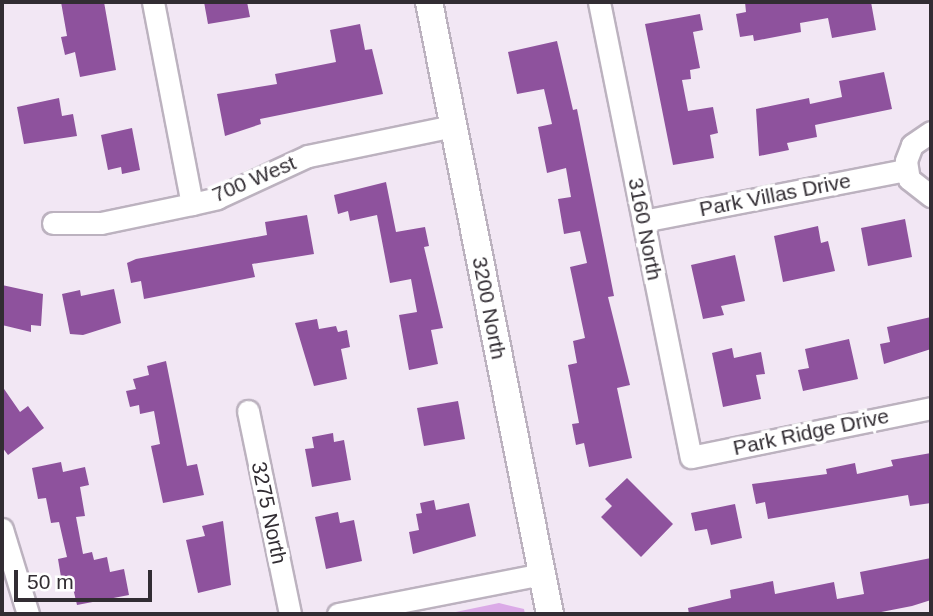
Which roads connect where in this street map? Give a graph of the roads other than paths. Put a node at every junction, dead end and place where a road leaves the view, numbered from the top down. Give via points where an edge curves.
1 (153, 2) edge
2 (429, 2) edge
3 (599, 2) edge
4 (453, 126) junction
5 (931, 132) edge
6 (906, 170) junction
7 (931, 196) edge
8 (192, 204) junction
9 (643, 221) junction
10 (53, 223) dead end
11 (931, 408) edge
12 (248, 411) dead end
13 (691, 457) joint
14 (2, 529) edge
15 (542, 574) junction
16 (28, 614) edge
17 (290, 614) edge
18 (338, 614) edge
19 (550, 614) edge

1 - 8 street
2 - 4 street, 3200 North
3 - 9 street, 3160 North
4 - 8 street, 700 West via 308,156 216,198
4 - 15 street, 3200 North
5 - 6 street via 912,145
6 - 7 street via 915,186
6 - 9 street, Park Villas Drive
8 - 10 street, 700 West via 101,223
9 - 13 street, 3160 North
11 - 13 street, Park Ridge Drive
12 - 17 street, 3275 North
14 - 16 street
15 - 18 street
15 - 19 street, 3200 North

